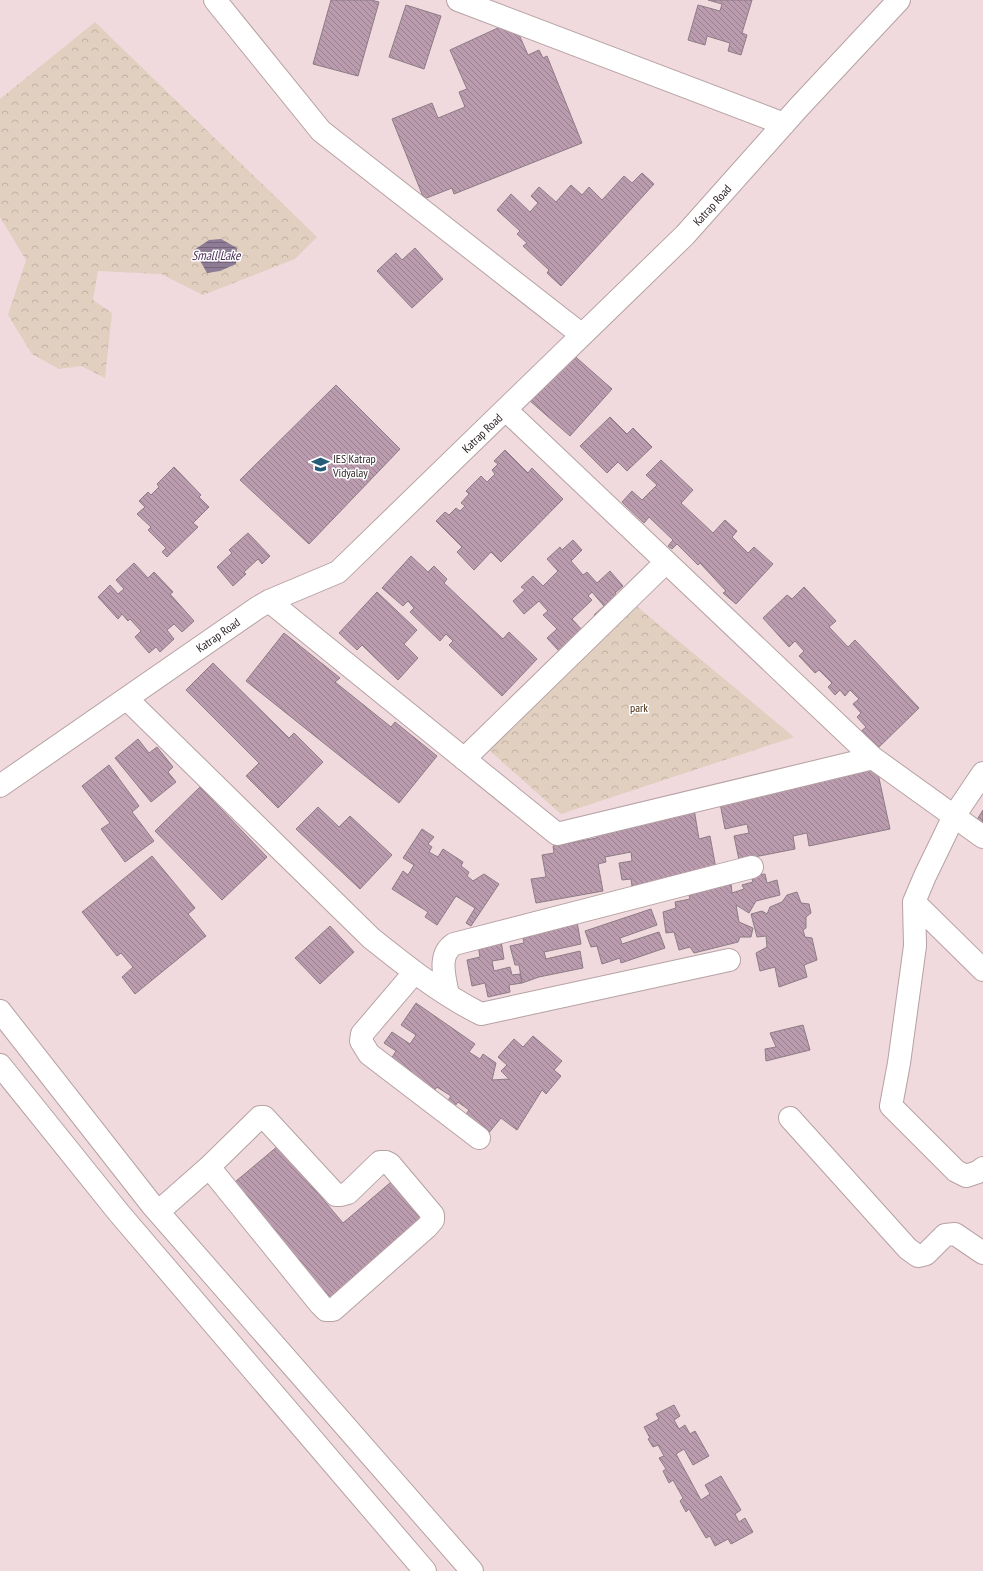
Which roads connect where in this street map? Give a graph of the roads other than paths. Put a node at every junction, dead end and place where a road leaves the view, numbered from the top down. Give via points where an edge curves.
1 (215, 0) edge
2 (458, 0) edge
3 (899, 0) edge
4 (784, 124) junction
5 (582, 335) junction
6 (506, 410) junction
7 (666, 562) junction
8 (269, 601) junction
9 (127, 699) junction
10 (873, 758) junction
11 (464, 759) junction
12 (983, 773) edge
13 (0, 786) edge
14 (954, 816) junction
15 (983, 837) edge
16 (752, 867) dead end
17 (914, 902) junction
18 (729, 960) dead end
19 (983, 970) edge
20 (414, 973) junction
21 (448, 995) junction
22 (0, 1011) edge
23 (0, 1065) edge
24 (790, 1118) dead end
25 (478, 1138) dead end
26 (209, 1167) junction
27 (983, 1168) edge
28 (155, 1209) junction
29 (129, 1224) junction
30 (983, 1253) edge
31 (425, 1571) edge
32 (472, 1571) edge

1 - 5 street via 321,131
2 - 4 street
3 - 4 street, Katrap Road
4 - 5 street, Katrap Road via 686,235
5 - 6 street, Katrap Road
6 - 7 street
6 - 8 street, Katrap Road via 338,572
7 - 10 street
7 - 11 street
8 - 9 street, Katrap Road
8 - 11 street
9 - 13 street, Katrap Road
9 - 20 street via 371,938
10 - 11 street via 557,834
10 - 14 street
12 - 14 street
14 - 15 street
14 - 17 street
16 - 21 street via 454,944 449,947 443,960
17 - 19 street
17 - 27 street via 915,946 891,1106 956,1171 966,1176
18 - 21 street via 481,1014
20 - 21 street
20 - 25 street via 362,1034 361,1041 369,1054
22 - 28 street
23 - 29 street
24 - 30 street via 908,1249 918,1256 926,1254 945,1235 956,1234
26 - 26 street via 260,1117 264,1117 336,1195 348,1193 380,1162 386,1162 433,1215 433,1220 333,1310 326,1310
26 - 28 street
28 - 29 street
28 - 32 street
29 - 31 street

